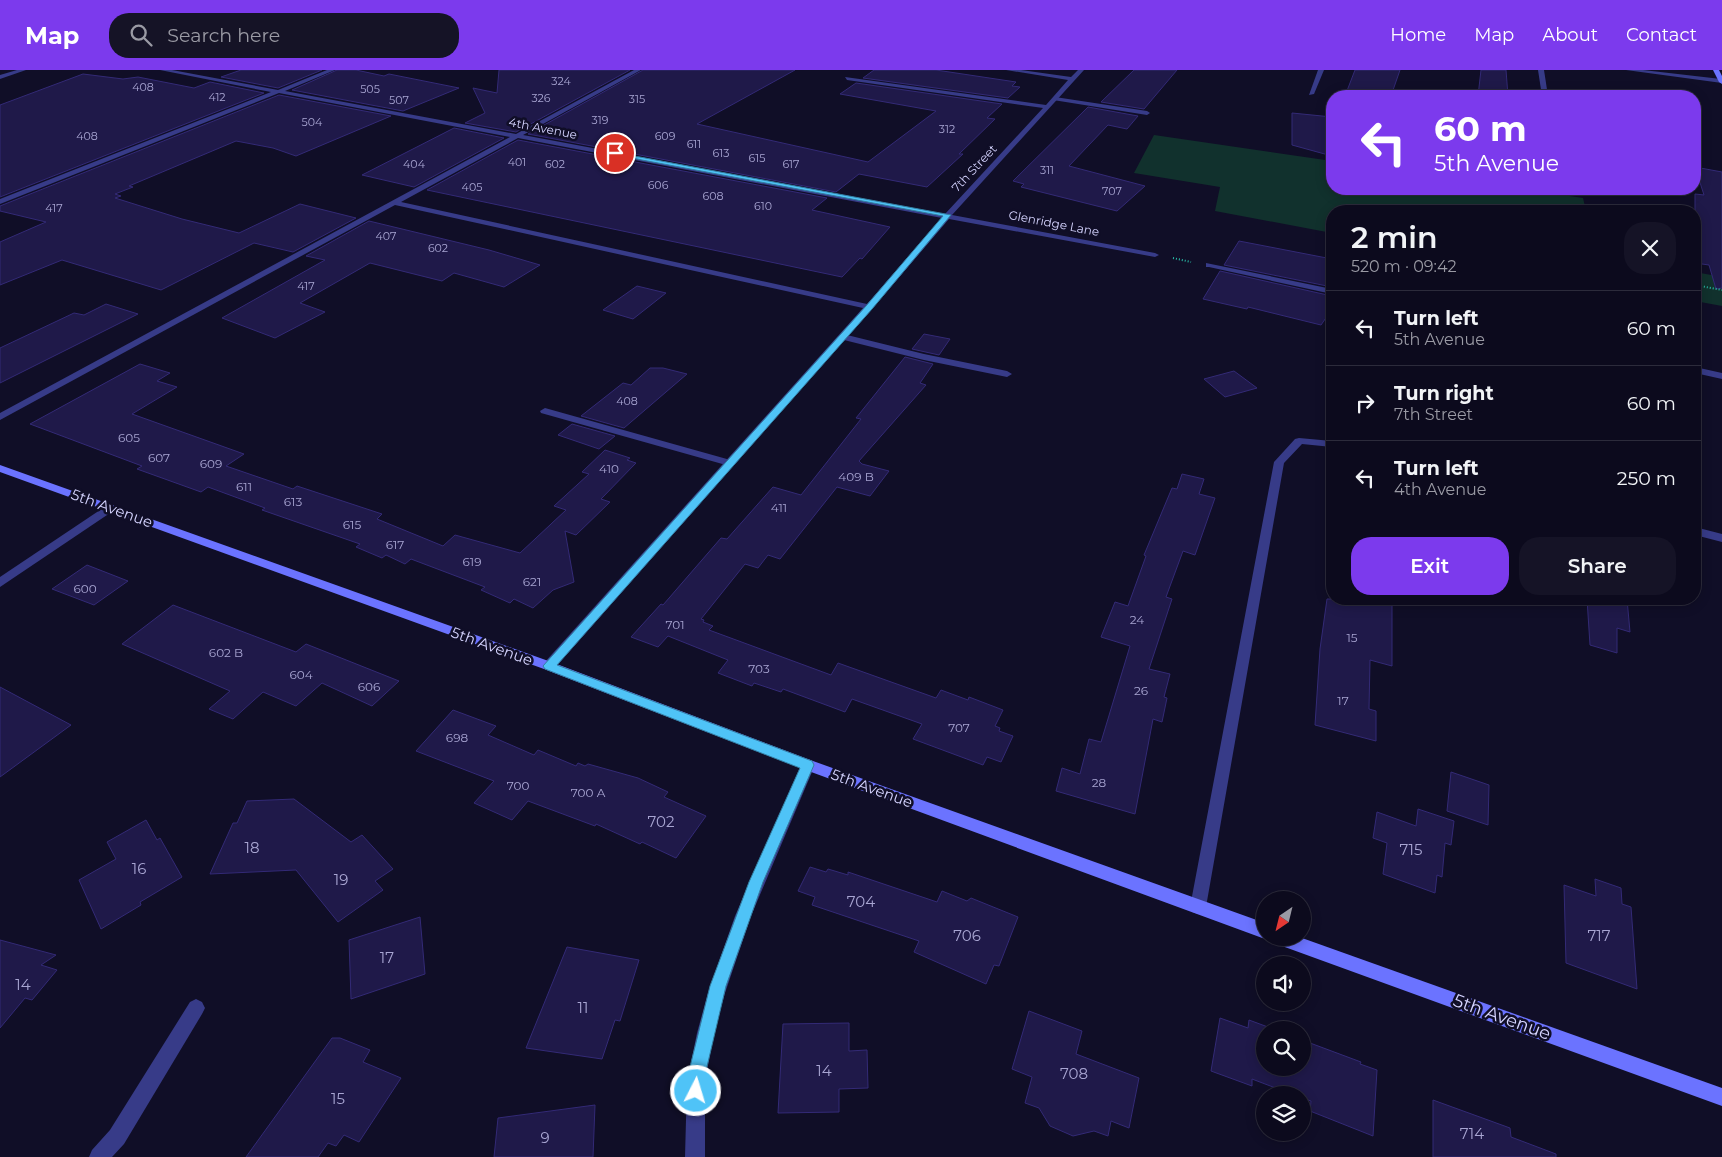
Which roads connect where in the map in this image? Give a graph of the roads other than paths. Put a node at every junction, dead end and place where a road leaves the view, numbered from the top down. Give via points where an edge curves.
1 (23, 70) edge
2 (162, 70) edge
3 (332, 70) edge
4 (638, 70) edge
5 (1009, 70) edge
6 (1081, 70) edge
7 (1321, 70) edge
8 (1542, 70) edge
9 (1629, 70) edge
10 (1716, 70) edge
11 (0, 77) edge
12 (847, 78) dead end
13 (1072, 79) junction
14 (1722, 81) edge
15 (1544, 90) edge
16 (279, 91) junction
17 (1311, 94) dead end
18 (1055, 99) junction
19 (1048, 107) junction
20 (1147, 112) dead end
21 (517, 135) junction
22 (0, 202) edge
23 (396, 203) junction
24 (948, 215) junction
25 (1155, 255) road end
26 (1209, 265) road end
27 (1326, 291) edge
28 (869, 307) junction
29 (843, 337) junction
30 (1701, 371) edge
31 (1007, 374) dead end
32 (1722, 376) edge
33 (545, 411) dead end
34 (0, 417) edge
35 (1326, 443) edge
36 (730, 463) junction
37 (0, 468) edge
38 (109, 508) junction
39 (1701, 533) edge
40 (1722, 538) edge
41 (0, 582) edge
42 (549, 666) junction
43 (808, 765) junction
44 (1198, 907) junction
45 (1256, 928) edge
46 (1304, 946) edge
47 (196, 1008) dead end
48 (1722, 1097) edge
49 (99, 1157) edge
50 (695, 1157) edge

1 - 11 street
2 - 16 street, 4th Avenue
3 - 16 street
4 - 21 street
5 - 13 street
6 - 13 street, 7th Street
7 - 17 street
8 - 15 street
9 - 14 street
10 - 14 street
12 - 19 street
13 - 18 street, 7th Street
16 - 21 street, 4th Avenue
16 - 22 street
18 - 19 street, 7th Street
18 - 20 street
19 - 24 street, 7th Street
21 - 23 street
21 - 24 street, 4th Avenue
23 - 28 street
23 - 34 street
24 - 25 street, Glenridge Lane
24 - 28 street, 7th Street
26 - 27 street
28 - 29 street, 7th Street
29 - 31 street
29 - 36 street, 7th Street
30 - 32 street
33 - 36 street
35 - 44 street via 1299,441 1279,462
36 - 42 street, 7th Street
37 - 38 street, 5th Avenue
38 - 41 street
38 - 42 street, 5th Avenue
39 - 40 street
42 - 43 street, 5th Avenue
43 - 44 street, 5th Avenue
43 - 50 street via 756,882 718,986 696,1075
44 - 45 street, 5th Avenue
46 - 48 street, 5th Avenue
47 - 49 street via 117,1137

